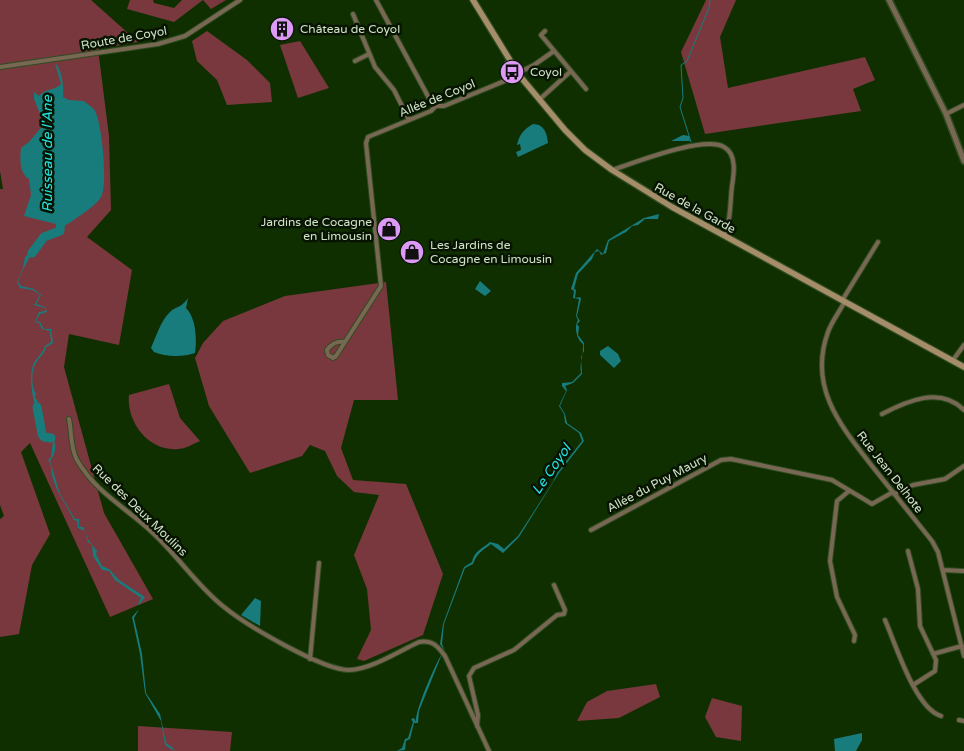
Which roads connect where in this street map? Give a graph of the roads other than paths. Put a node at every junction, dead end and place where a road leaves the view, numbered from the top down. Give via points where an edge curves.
1 (240, 0) edge
2 (376, 0) edge
3 (889, 0) edge
4 (475, 1) edge
5 (353, 14) dead end
6 (545, 31) dead end
7 (554, 51) junction
8 (369, 54) junction
9 (355, 61) dead end
10 (0, 68) edge
11 (571, 71) junction
12 (518, 74) junction
13 (586, 89) dead end
14 (540, 100) junction
15 (964, 105) edge
16 (436, 106) junction
17 (946, 114) junction
18 (409, 120) junction
19 (964, 161) edge
20 (612, 170) junction
21 (724, 236) junction
22 (878, 242) dead end
23 (844, 300) junction
24 (345, 342) junction
25 (964, 345) edge
26 (954, 360) junction
27 (964, 367) edge
28 (964, 410) edge
29 (882, 414) dead end
30 (69, 419) dead end
31 (964, 466) edge
32 (849, 491) junction
33 (894, 493) junction
34 (591, 530) dead end
35 (908, 551) dead end
36 (319, 563) dead end
37 (942, 570) junction
38 (964, 571) edge
39 (554, 585) dead end
40 (885, 620) dead end
41 (854, 641) dead end
42 (963, 648) edge
43 (933, 654) junction
44 (964, 656) edge
45 (310, 659) junction
46 (913, 685) junction
47 (941, 716) dead end
48 (476, 726) junction
49 (489, 751) edge

1 - 10 street, Route de Coyol via 186,36 158,44
2 - 16 street
3 - 17 street
4 - 12 main road, Rue de la Garde
5 - 8 street
6 - 7 street via 541,35
7 - 11 street
7 - 12 street, Allée de Coyol
8 - 9 street
8 - 18 street via 394,90
11 - 13 street
11 - 14 street
12 - 14 main road, Rue de la Garde
12 - 16 street, Allée de Coyol via 444,106
14 - 20 main road, Rue de la Garde via 585,150
15 - 17 street
16 - 18 street, Allée de Coyol
17 - 19 street
18 - 24 street, Allée de Coyol via 368,137 366,143 381,286
20 - 21 main road, Rue de la Garde
20 - 21 street via 693,146 724,147 731,155 734,170
21 - 23 main road, Rue de la Garde
22 - 23 street, Rue Jean Delhote
23 - 26 main road, Rue de la Garde
23 - 33 street, Rue Jean Delhote via 827,338 822,366 823,386 833,413
24 - 24 street, Allée de Coyol via 331,345 328,355 336,356
25 - 26 street
26 - 27 main road, Rue de la Garde
28 - 29 street via 945,397 905,402
30 - 45 street, Rue des Deux Moulins via 71,445 89,478 151,531 224,607
31 - 33 street via 945,479 913,485
32 - 33 street, Allée du Puy Maury via 872,504
32 - 34 street, Allée du Puy Maury via 832,480 731,458 721,460
32 - 41 street via 838,501 830,561 838,597 855,634
33 - 37 street, Rue Jean Delhote via 932,541
35 - 43 street via 918,589 920,626
36 - 45 street
37 - 38 street
37 - 42 street, Rue Jean Delhote
39 - 48 street via 564,614 557,615 514,650 474,668 469,676 478,715
40 - 46 street
42 - 43 street
42 - 44 street, Rue Jean Delhote
43 - 46 street via 935,671
45 - 48 street, Rue des Deux Moulins via 349,670 362,668 419,642 436,644 445,656
46 - 47 street via 929,708
48 - 49 street, Rue des Deux Moulins

